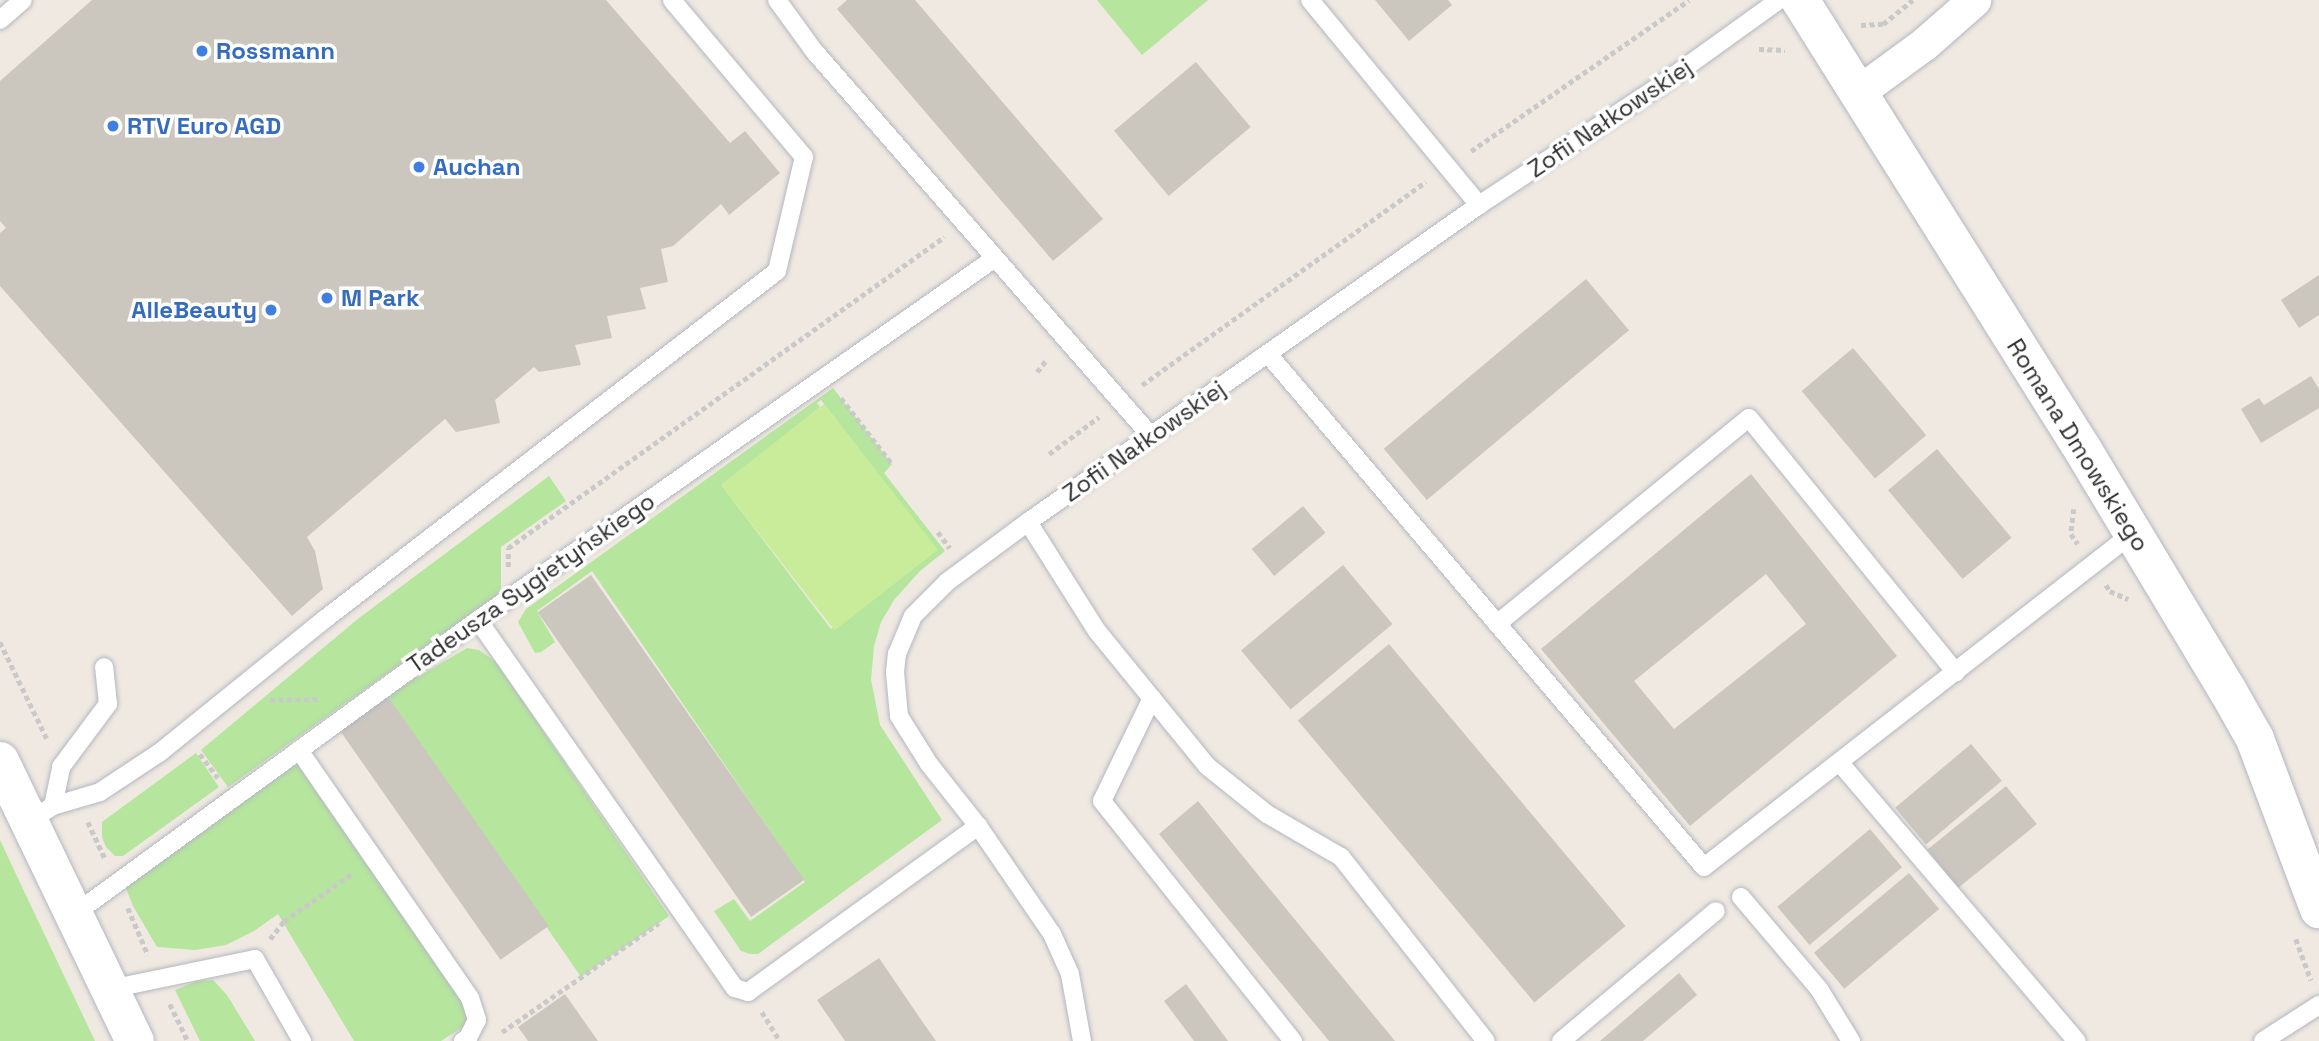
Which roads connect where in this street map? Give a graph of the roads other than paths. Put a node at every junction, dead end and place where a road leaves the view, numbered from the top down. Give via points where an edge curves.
1 (23, 0) edge
2 (672, 0) edge
3 (777, 0) edge
4 (1310, 0) edge
5 (1779, 0) edge
6 (1800, 0) edge
7 (1974, 0) edge
8 (0, 20) edge
9 (1857, 93) junction
10 (1479, 205) junction
11 (995, 258) junction
12 (1268, 354) junction
13 (1151, 436) junction
14 (1028, 522) junction
15 (2133, 533) junction
16 (478, 620) junction
17 (1497, 624) junction
18 (104, 667) dead end
19 (1956, 673) junction
20 (1152, 698) junction
21 (299, 750) junction
22 (0, 761) edge
23 (1840, 763) junction
24 (41, 814) junction
25 (978, 826) junction
26 (1741, 897) dead end
27 (1716, 911) dead end
28 (73, 915) junction
29 (2307, 923) edge
30 (110, 989) junction
31 (2317, 997) edge
32 (467, 1040) edge
33 (135, 1041) edge
34 (302, 1041) edge
35 (1082, 1041) edge
36 (1293, 1041) edge
37 (1486, 1041) edge
38 (1561, 1041) edge
39 (1851, 1041) edge
40 (2077, 1041) edge
41 (2263, 1041) edge

1 - 8 lane
2 - 24 lane via 804,156 777,271 325,619 159,753 100,792
3 - 11 lane via 814,51
4 - 10 lane
5 - 10 lane, Zofii Nałkowskiej
6 - 9 street, Romana Dmowskiego
7 - 9 street
9 - 15 street, Romana Dmowskiego
10 - 12 lane, Zofii Nałkowskiej
11 - 13 lane
11 - 16 lane, Tadeusza Sygietyńskiego
12 - 13 lane, Zofii Nałkowskiej
12 - 17 lane
13 - 14 lane, Zofii Nałkowskiej
14 - 20 lane via 1097,631
14 - 25 lane, Zofii Nałkowskiej via 926,601 913,616 897,654 899,716 929,764
15 - 19 lane
15 - 29 street, Romana Dmowskiego via 2255,739
16 - 21 lane, Tadeusza Sygietyńskiego
16 - 25 lane via 735,988 748,992
17 - 19 lane via 1749,418
17 - 23 lane via 1704,867
18 - 24 lane via 108,704 61,767
19 - 23 lane
20 - 36 lane via 1102,801
20 - 37 lane via 1207,766 1267,814 1341,857
21 - 28 lane, Tadeusza Sygietyńskiego
21 - 32 lane via 470,999 478,1020
22 - 24 street
23 - 40 lane
24 - 28 street
25 - 35 lane, Zofii Nałkowskiej via 1063,953
26 - 39 lane via 1819,989
27 - 38 lane
28 - 30 street
30 - 33 street
30 - 34 lane via 255,959
31 - 41 lane

